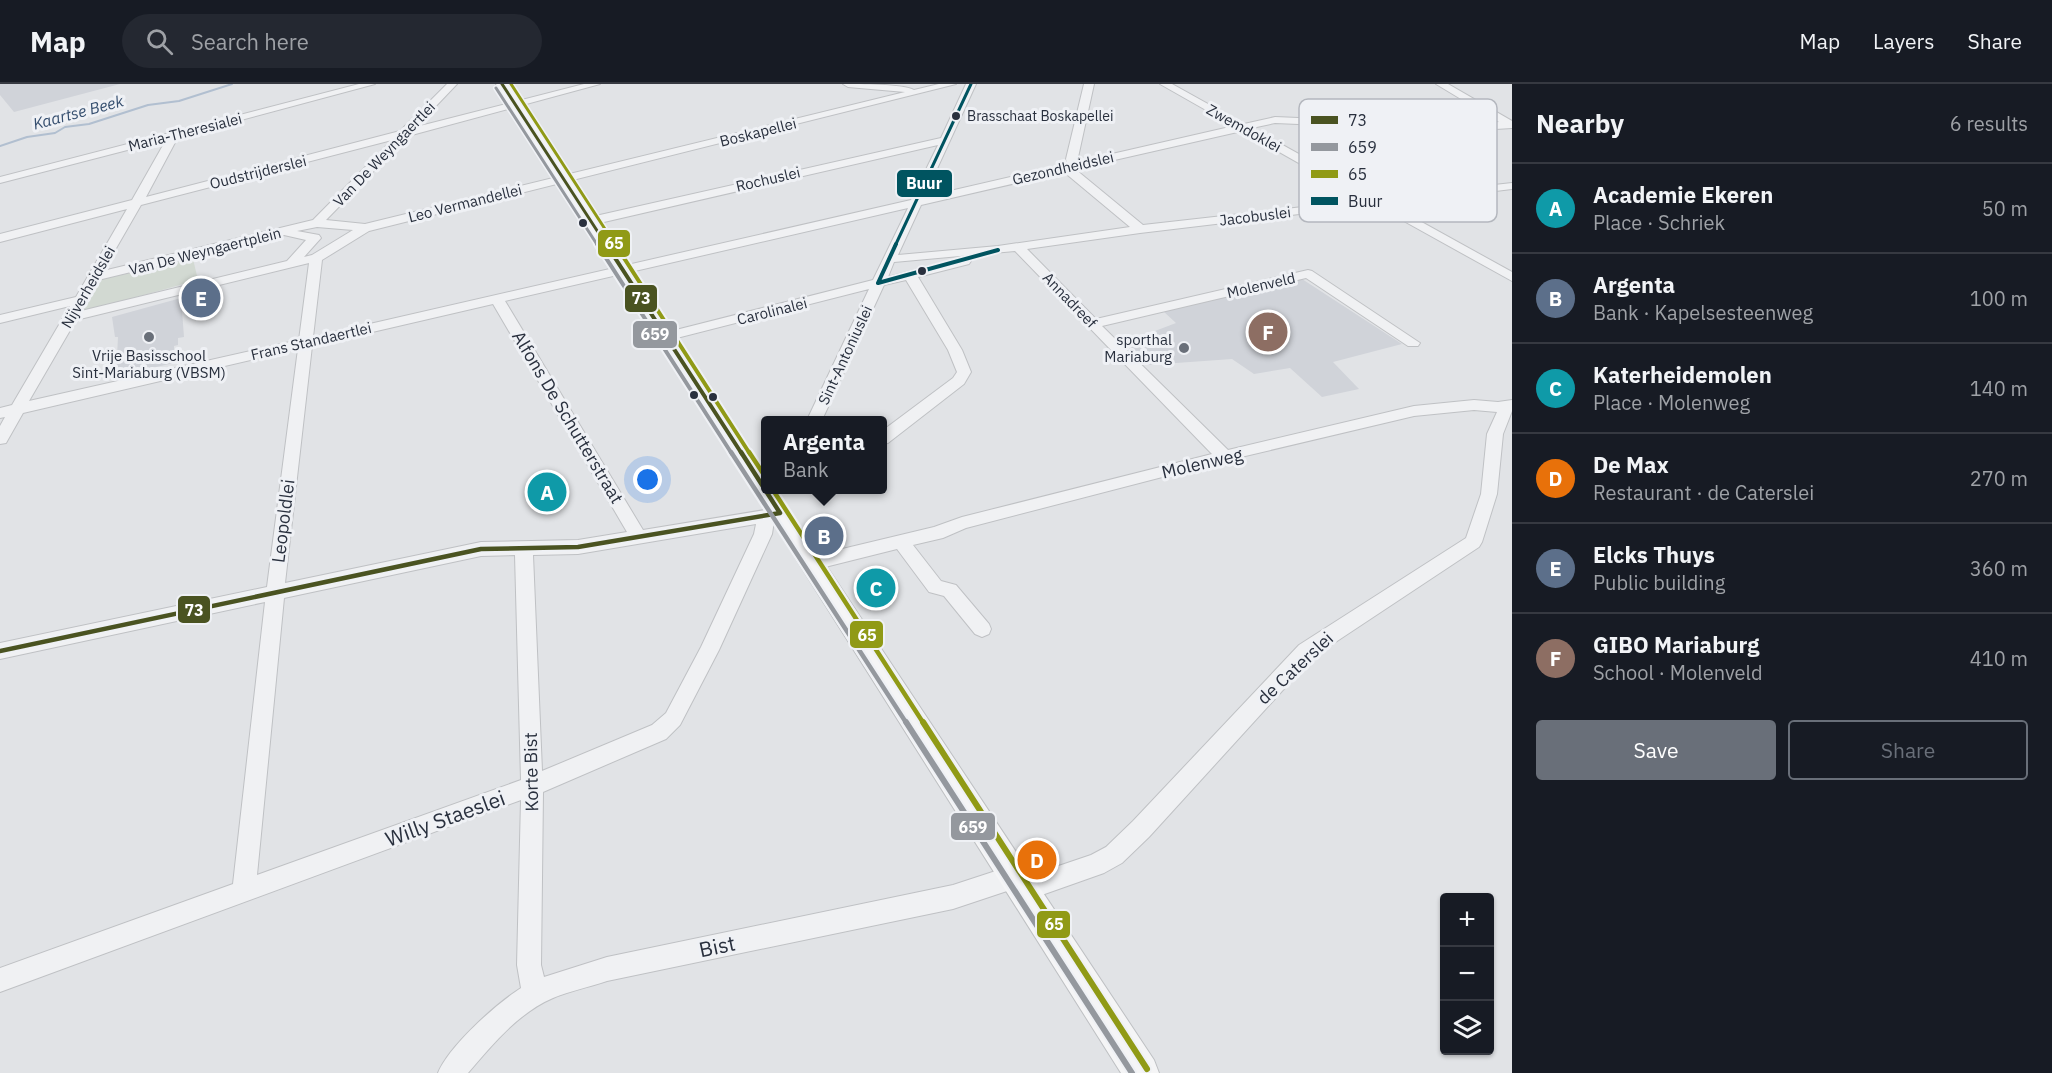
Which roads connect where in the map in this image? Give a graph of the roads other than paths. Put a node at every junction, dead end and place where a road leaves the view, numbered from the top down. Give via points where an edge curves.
1 (369, 84) edge
2 (452, 84) edge
3 (502, 84) edge
4 (595, 84) edge
5 (848, 84) edge
6 (951, 84) edge
7 (1089, 84) edge
8 (1165, 84) edge
9 (1441, 84) edge
10 (969, 89) edge
11 (921, 91) junction
12 (1467, 99) edge
13 (516, 105) junction
14 (1497, 117) edge
15 (1299, 120) edge
16 (1511, 125) edge
17 (1241, 127) junction
18 (174, 135) junction
19 (403, 135) junction
20 (945, 140) junction
21 (1299, 159) edge
22 (1069, 166) junction
23 (4, 178) edge
24 (564, 179) junction
25 (1512, 186) edge
26 (0, 188) edge
27 (1497, 188) edge
28 (916, 201) junction
29 (137, 202) junction
30 (1299, 211) edge
31 (591, 221) junction
32 (1412, 222) edge
33 (317, 223) junction
34 (365, 228) junction
35 (1140, 229) junction
36 (281, 232) junction
37 (0, 238) edge
38 (1017, 246) junction
39 (998, 250) junction
40 (316, 258) junction
41 (890, 259) junction
42 (291, 264) junction
43 (623, 270) junction
44 (910, 275) junction
45 (1512, 277) edge
46 (93, 278) junction
47 (878, 284) junction
48 (496, 298) junction
49 (82, 299) junction
50 (71, 317) junction
51 (0, 319) edge
52 (1093, 324) junction
53 (665, 338) junction
54 (304, 343) junction
55 (1413, 343) dead end
56 (1509, 406) edge
57 (18, 408) junction
58 (0, 413) edge
59 (817, 416) edge
60 (887, 436) edge
61 (0, 439) edge
62 (1224, 456) junction
63 (761, 478) edge
64 (770, 494) edge
65 (773, 514) junction
66 (639, 537) junction
67 (902, 542) junction
68 (524, 549) junction
69 (813, 563) junction
70 (275, 592) junction
71 (982, 629) dead end
72 (0, 651) edge
73 (532, 786) junction
74 (1018, 884) junction
75 (244, 892) junction
76 (0, 980) edge
77 (535, 994) junction
78 (451, 1073) edge
79 (1141, 1073) edge

1 - 18 street, Maria-Theresialei
2 - 19 street, Van De Weyngaertlei
3 - 13 main road
4 - 13 street, Oudstrijderslei
5 - 11 street
6 - 11 street, Boskapellei
7 - 22 street
8 - 17 street, Zwemdoklei
9 - 12 street
10 - 11 street, Sint-Antoniuslei
10 - 20 street, Sint-Antoniuslei
11 - 24 street, Boskapellei
13 - 19 street, Oudstrijderslei
13 - 24 main road
14 - 16 street
15 - 17 street, Gezondheidslei
17 - 21 street, Zwemdoklei
17 - 22 street, Gezondheidslei
18 - 23 street, Maria-Theresialei
18 - 29 street, Nijverheidslei
19 - 29 street, Oudstrijderslei
19 - 33 street, Van De Weyngaertlei
20 - 28 street, Sint-Antoniuslei
20 - 31 street, Rochuslei
22 - 28 street, Gezondheidslei
22 - 35 street
23 - 26 street
24 - 31 main road
24 - 34 street, Leo Vermandellei
25 - 27 street, Jacobuslei
28 - 41 street, Sint-Antoniuslei
28 - 43 street, Gezondheidslei
29 - 37 street, Oudstrijderslei
29 - 46 street, Nijverheidslei
30 - 35 street, Jacobuslei
31 - 43 main road
32 - 45 street, Zwemdoklei
33 - 34 street, Leo Vermandellei
33 - 36 street, Van De Weyngaertplein
34 - 40 street, Leo Vermandellei
35 - 38 street, Jacobuslei
36 - 42 street via 315,238
36 - 46 street, Van De Weyngaertplein
38 - 39 street, Jacobuslei
38 - 52 street, Annadreef
39 - 41 street, Jacobuslei
39 - 44 street, Jacobuslei
40 - 42 street, Van De Weyngaertplein
40 - 54 street, Leopoldlei
41 - 47 street, Sint-Antoniuslei
42 - 50 street, Van De Weyngaertplein
43 - 48 street, Frans Standaertlei
43 - 53 main road
44 - 47 street, Jacobuslei
44 - 60 street via 964,372 959,381
46 - 49 street, Nijverheidslei
47 - 53 street, Carolinalei
47 - 59 street, Sint-Antoniuslei
48 - 54 street, Frans Standaertlei
48 - 66 street, Alfons De Schutterstraat
49 - 50 street, Nijverheidslei
49 - 51 street
50 - 57 street, Nijverheidslei
52 - 55 street, Molenveld via 1308,274
52 - 62 street, Annadreef
53 - 63 main road
54 - 57 street, Frans Standaertlei
54 - 70 street, Leopoldlei
56 - 62 street, Molenweg via 1414,411
56 - 74 street, de Caterslei via 1495,434 1488,494 1473,542 1306,651 1114,855 1096,865
57 - 58 street, Frans Standaertlei
57 - 61 street, Nijverheidslei
62 - 67 street, Molenweg
64 - 65 main road
65 - 66 street
65 - 69 main road
65 - 73 street, Willy Staeslei via 673,719 659,732
66 - 68 street via 578,547
67 - 69 street, Molenweg
67 - 71 street via 935,586 950,590
68 - 70 street via 481,549
68 - 73 street, Korte Bist
69 - 74 main road
70 - 72 street
70 - 75 street, Leopoldlei
73 - 75 street, Willy Staeslei
73 - 77 street, Korte Bist via 529,965
74 - 77 street, Bist via 606,969
74 - 79 main road
75 - 76 street, Willy Staeslei
77 - 78 street, Bist via 503,1018

